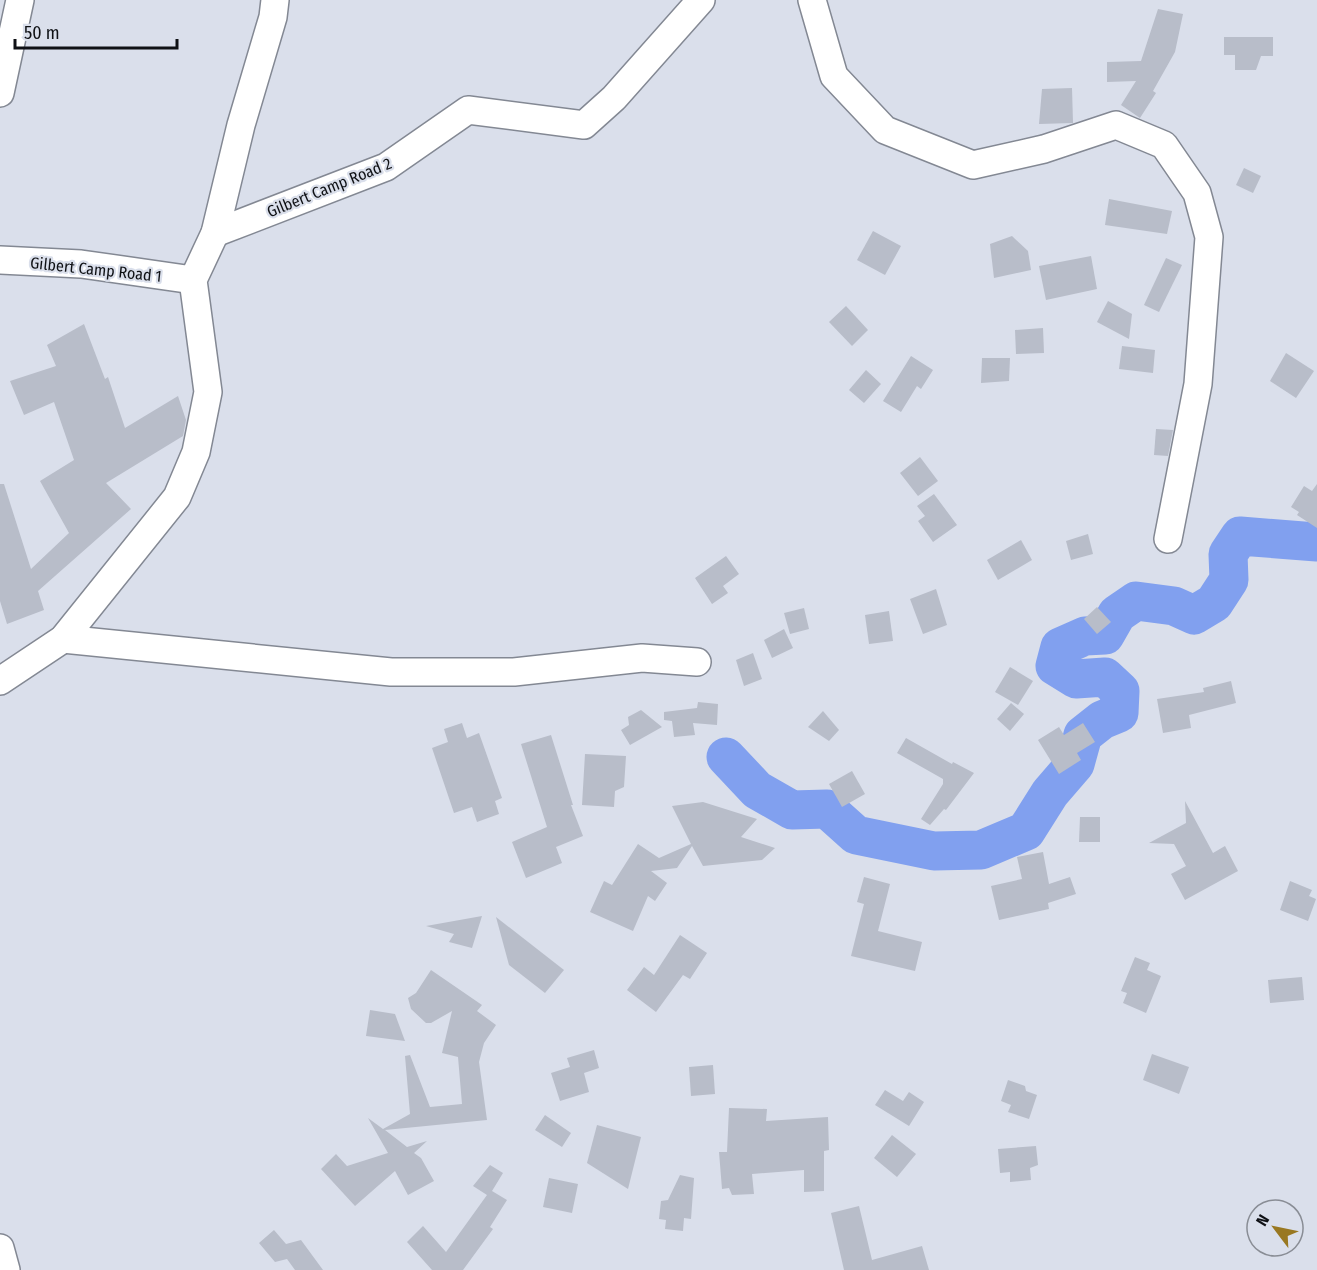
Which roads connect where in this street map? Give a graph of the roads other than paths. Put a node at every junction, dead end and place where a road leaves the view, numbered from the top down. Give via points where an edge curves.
1 (20, 0) edge
2 (275, 0) edge
3 (701, 0) edge
4 (812, 0) edge
5 (0, 93) edge
6 (215, 233) junction
7 (0, 260) edge
8 (193, 280) junction
9 (1168, 539) dead end
10 (63, 639) junction
11 (698, 662) dead end
12 (0, 681) edge
13 (0, 1248) edge
14 (6, 1270) edge

1 - 5 street
2 - 6 street
3 - 6 street, Gilbert Camp Road 2 via 614,98 584,125 468,110 386,167
4 - 9 street via 834,76 885,130 973,165 1044,149 1116,124 1164,145 1197,193 1209,237 1198,384
6 - 8 street
7 - 8 street, Gilbert Camp Road 1 via 81,264
8 - 10 street via 208,392 196,452 177,497
10 - 11 street via 391,672 514,672 642,658
10 - 12 street
13 - 14 street

